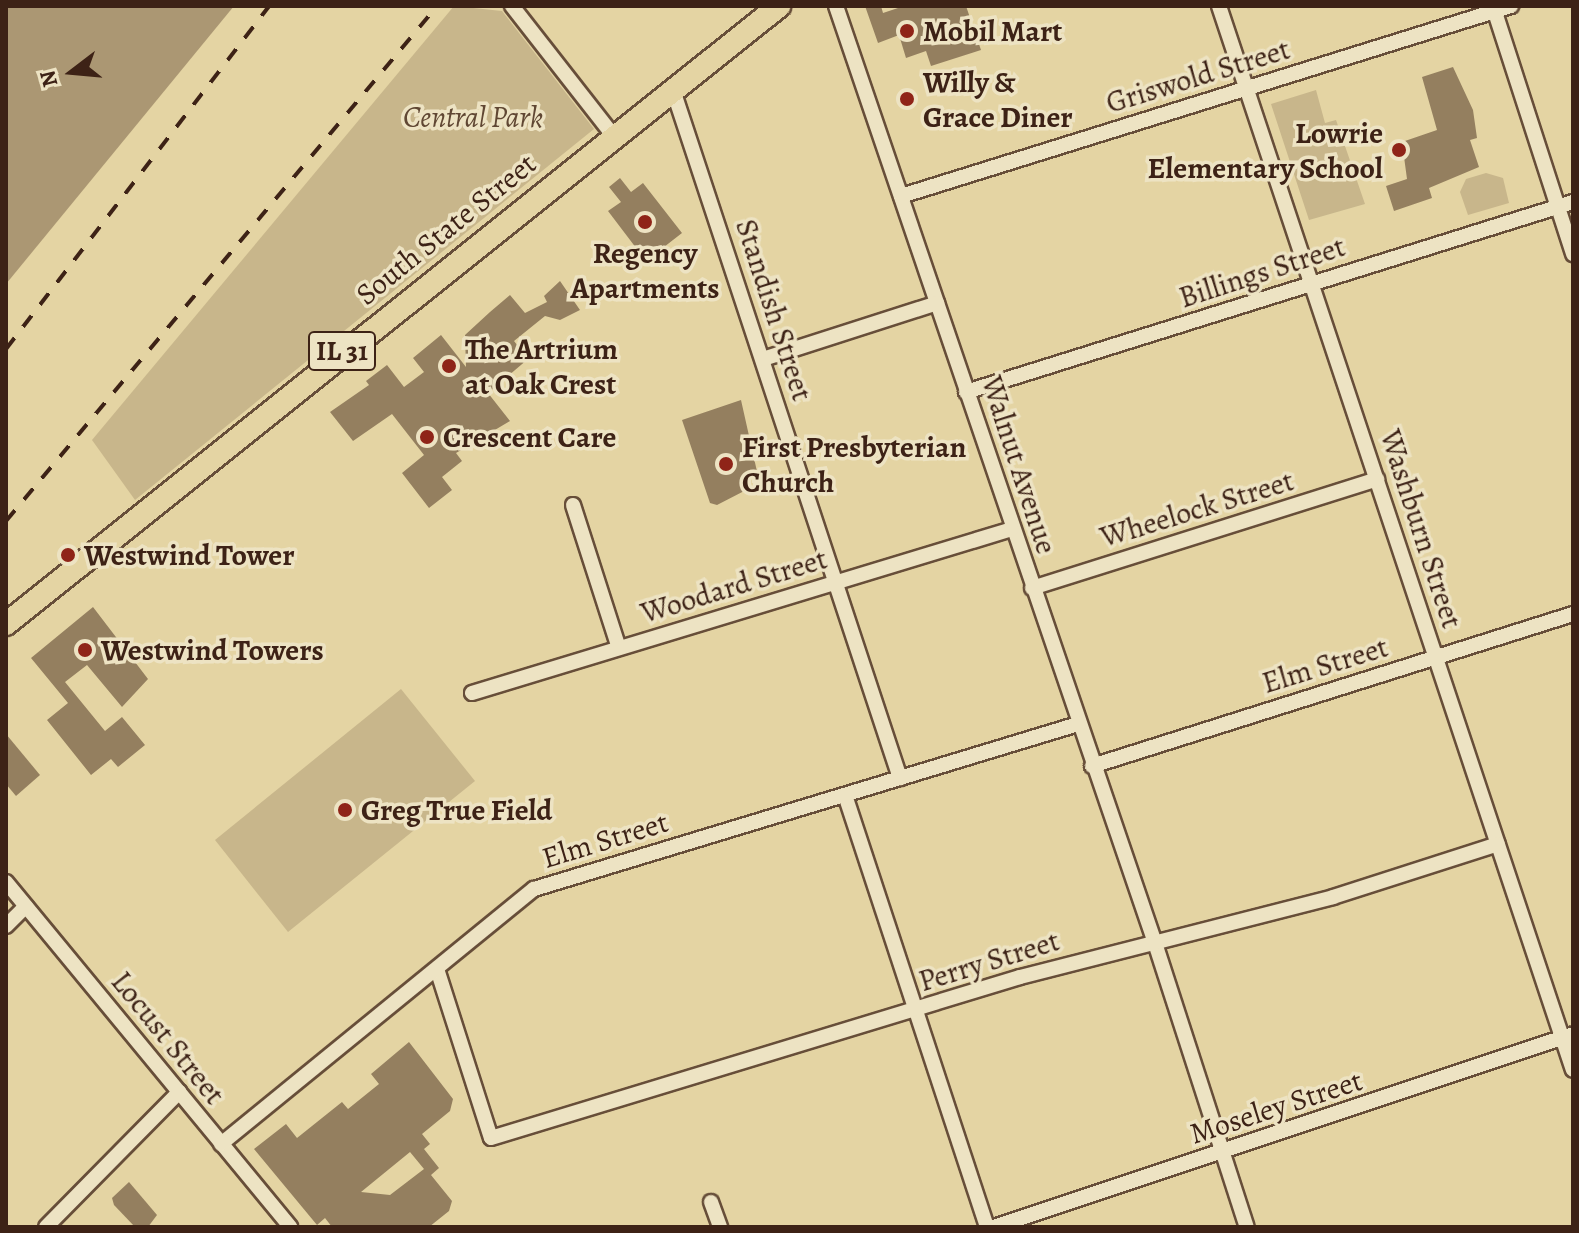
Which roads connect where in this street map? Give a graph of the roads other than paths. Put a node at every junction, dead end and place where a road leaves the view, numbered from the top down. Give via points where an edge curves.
1 (512, 6) edge
2 (779, 6) edge
3 (836, 6) edge
4 (1219, 6) edge
5 (1511, 6) edge
6 (1494, 9) edge
7 (672, 87) junction
8 (1248, 88) junction
9 (612, 134) junction
10 (901, 196) junction
11 (1573, 202) edge
12 (1558, 206) junction
13 (1573, 254) edge
14 (1312, 283) junction
15 (937, 303) junction
16 (763, 359) junction
17 (966, 392) junction
18 (1377, 479) junction
19 (573, 505) dead end
20 (1012, 529) junction
21 (835, 582) junction
22 (1032, 588) junction
23 (1573, 614) edge
24 (6, 624) edge
25 (619, 648) junction
26 (1436, 657) junction
27 (472, 693) dead end
28 (1078, 724) junction
29 (1092, 766) junction
30 (900, 778) junction
31 (845, 795) junction
32 (1498, 844) junction
33 (6, 882) edge
34 (26, 906) junction
35 (6, 926) edge
36 (1155, 943) junction
37 (437, 969) junction
38 (914, 1011) junction
39 (1568, 1036) edge
40 (1573, 1070) edge
41 (179, 1092) junction
42 (221, 1144) junction
43 (1221, 1152) junction
44 (711, 1202) dead end
45 (46, 1227) edge
46 (290, 1227) edge
47 (720, 1227) edge
48 (987, 1227) edge
49 (994, 1227) edge
50 (1247, 1227) edge

1 - 9 street
2 - 7 main road, South State Street / IL 31
3 - 10 street, Walnut Avenue
4 - 8 street, Washburn Street
5 - 6 street, Griswold Street
6 - 8 street, Griswold Street
6 - 12 street
7 - 9 main road, South State Street / IL 31
7 - 16 street, Standish Street
8 - 10 street, Griswold Street
8 - 14 street, Washburn Street
9 - 24 main road, South State Street / IL 31
10 - 15 street, Walnut Avenue
11 - 12 street, Billings Street
12 - 13 street
12 - 14 street, Billings Street
14 - 17 street, Billings Street
14 - 18 street, Washburn Street
15 - 16 street
15 - 17 street, Walnut Avenue
16 - 21 street, Standish Street
17 - 20 street, Walnut Avenue
18 - 22 street, Wheelock Street
18 - 26 street, Washburn Street
19 - 25 street
20 - 21 street, Woodard Street
20 - 22 street, Walnut Avenue
21 - 25 street, Woodard Street
21 - 30 street, Standish Street
22 - 28 street, Walnut Avenue
23 - 26 street, Elm Street
25 - 27 street, Woodard Street
26 - 29 street, Elm Street
26 - 32 street, Washburn Street
28 - 29 street, Walnut Avenue
28 - 30 street, Elm Street
29 - 36 street, Walnut Avenue
30 - 31 street, Elm Street
31 - 37 street, Elm Street via 534,889
31 - 38 street
32 - 36 street, Perry Street
32 - 39 street, Washburn Street
33 - 34 street, Locust Street
34 - 35 street
34 - 41 street, Locust Street
36 - 38 street, Perry Street
36 - 43 street, Walnut Avenue
37 - 38 street, Perry Street via 491,1138
37 - 42 street, Elm Street
38 - 48 street
39 - 40 street, Washburn Street
39 - 43 street, Moseley Street
41 - 42 street, Locust Street
41 - 45 street
42 - 46 street, Locust Street
43 - 49 street, Moseley Street
43 - 50 street, Walnut Avenue
44 - 47 street

